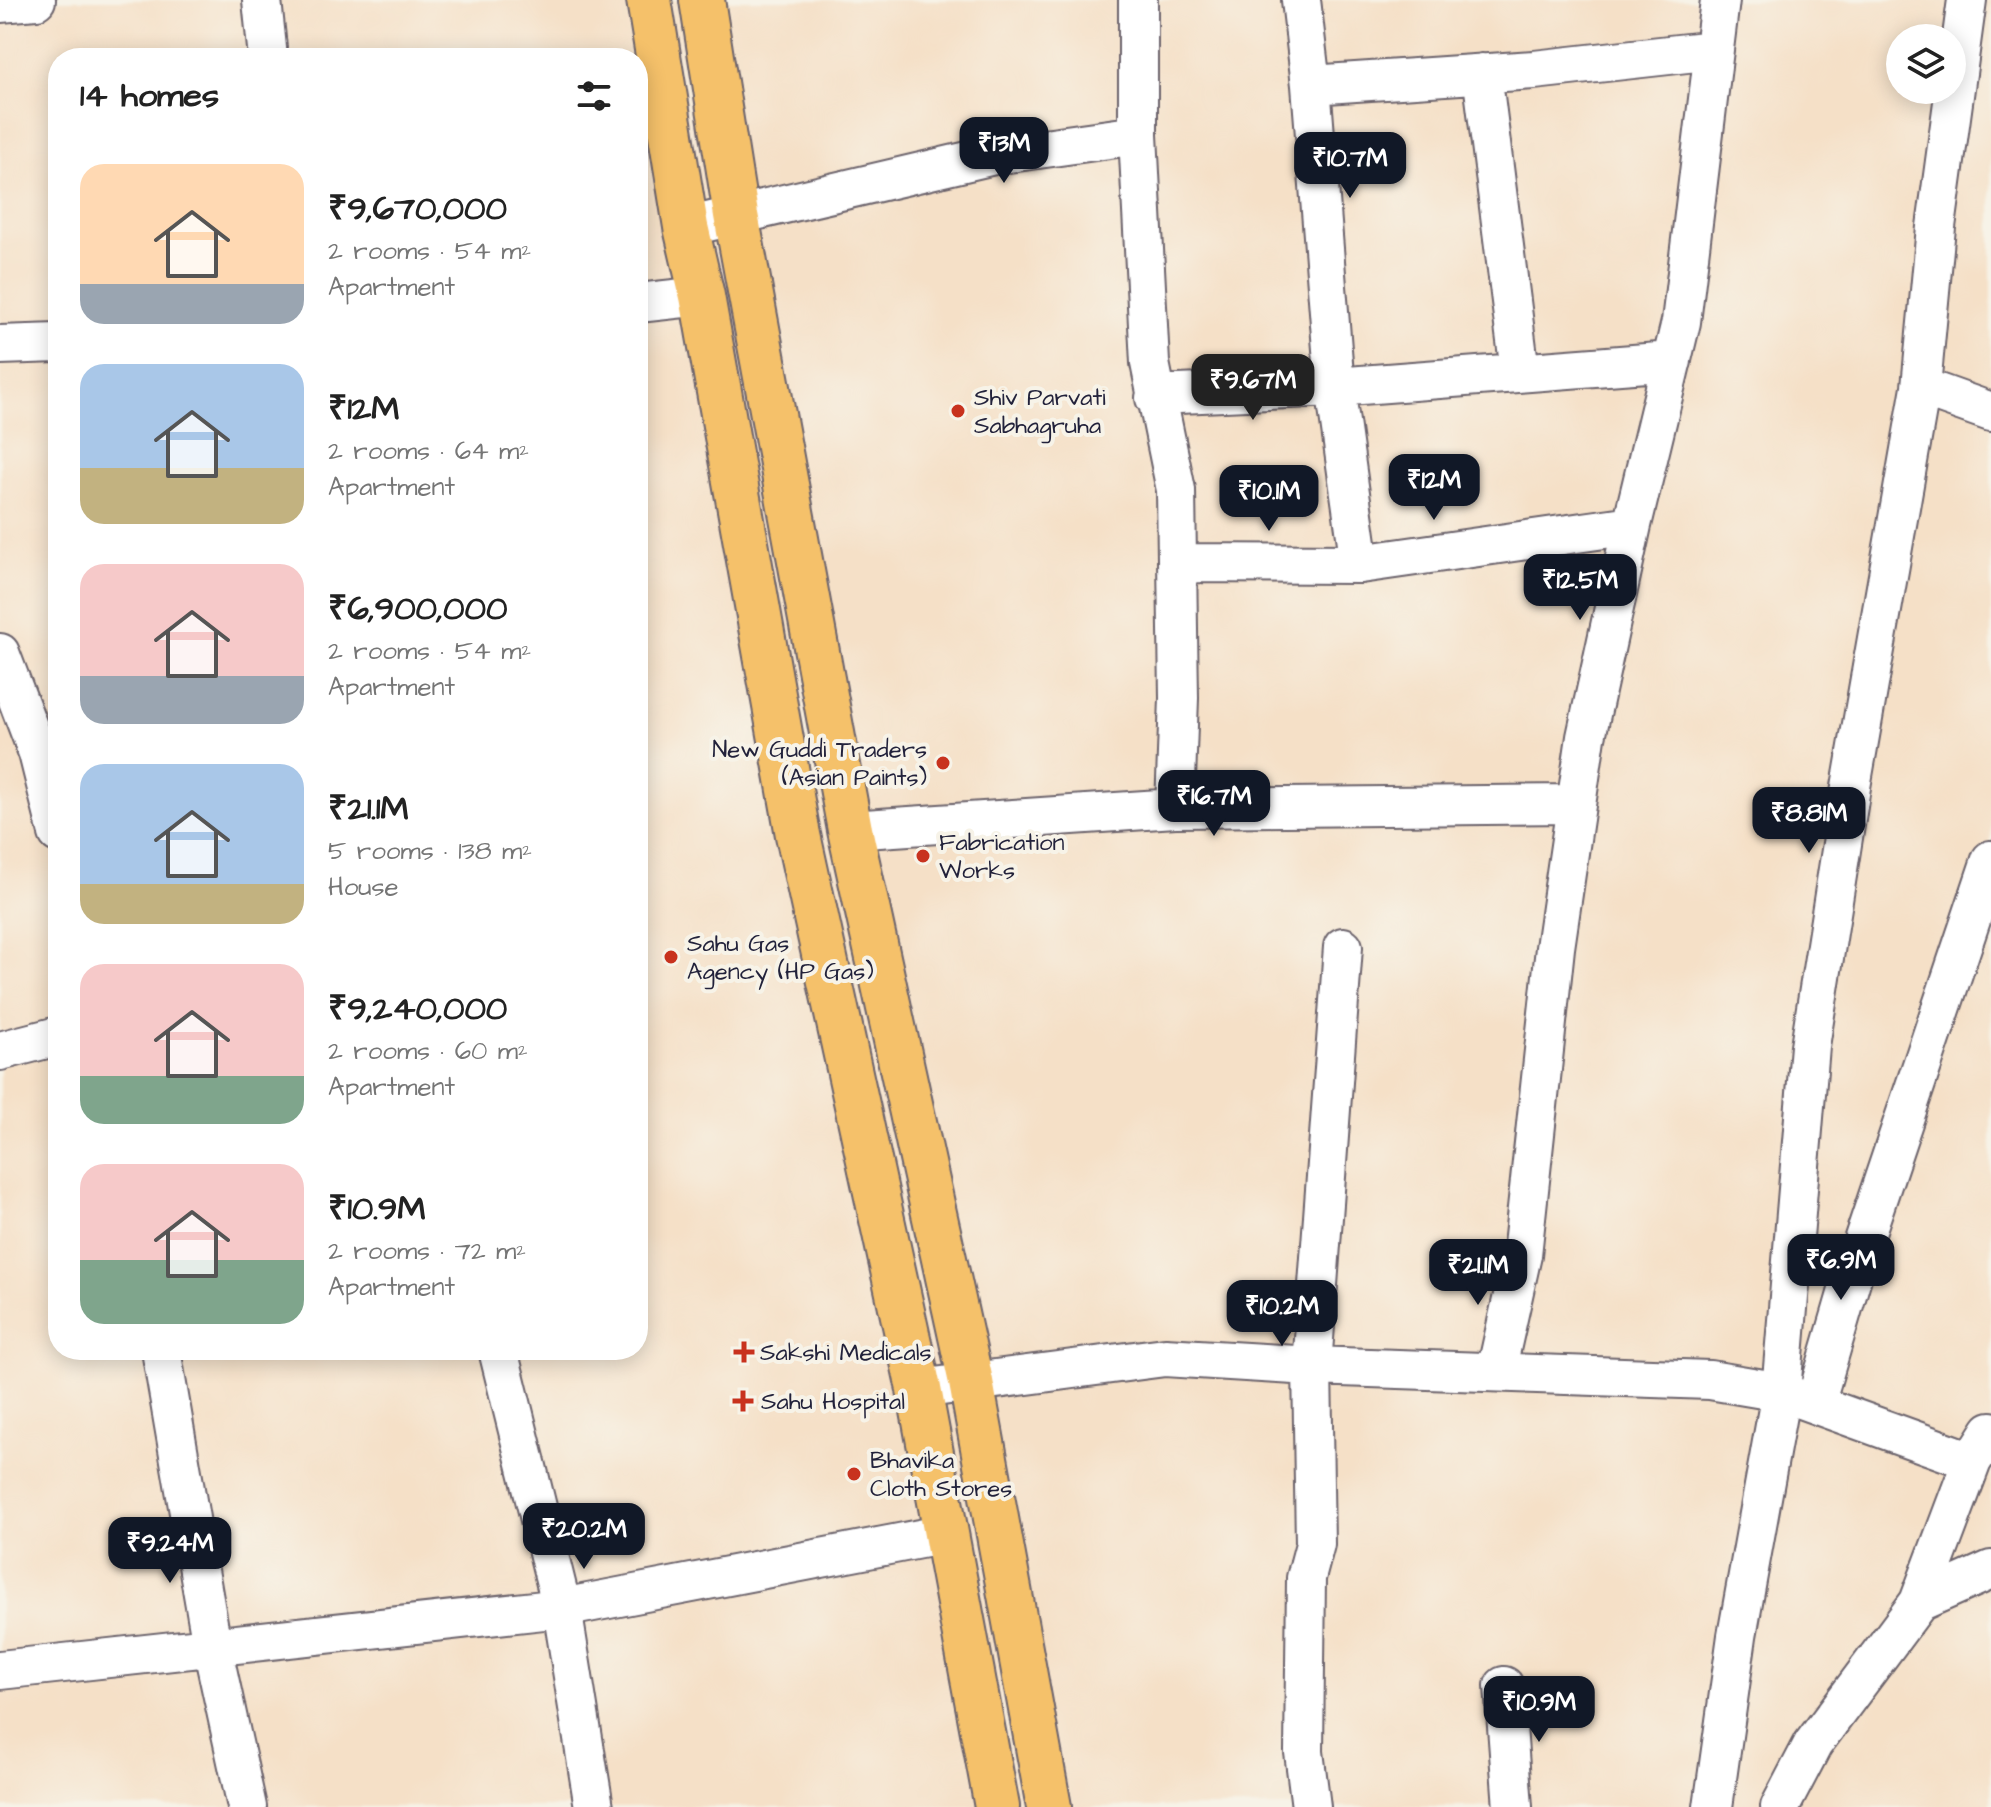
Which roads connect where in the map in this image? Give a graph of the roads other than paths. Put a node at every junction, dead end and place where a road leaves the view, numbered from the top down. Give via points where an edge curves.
1 (36, 0) edge
2 (262, 0) edge
3 (649, 0) edge
4 (702, 0) edge
5 (1138, 0) edge
6 (1301, 0) edge
7 (1720, 0) edge
8 (1967, 0) edge
9 (0, 3) edge
10 (267, 48) edge
11 (1714, 50) junction
12 (1482, 73) junction
13 (1311, 85) junction
14 (1138, 135) junction
15 (736, 215) junction
16 (686, 227) junction
17 (702, 296) junction
18 (648, 302) edge
19 (48, 343) edge
20 (0, 345) edge
21 (1672, 361) junction
22 (1520, 372) junction
23 (1335, 387) junction
24 (1921, 387) junction
25 (1156, 397) junction
26 (1991, 412) edge
27 (1632, 525) junction
28 (1178, 563) junction
29 (1360, 564) junction
30 (0, 653) edge
31 (48, 793) edge
32 (1576, 804) junction
33 (1175, 808) junction
34 (850, 830) junction
35 (1991, 860) edge
36 (1343, 947) dead end
37 (48, 1039) edge
38 (0, 1051) edge
39 (1859, 1253) junction
40 (1789, 1297) junction
41 (163, 1360) edge
42 (500, 1360) edge
43 (1312, 1366) junction
44 (1496, 1372) junction
45 (971, 1382) junction
46 (919, 1389) junction
47 (1798, 1398) junction
48 (1985, 1450) edge
49 (946, 1534) junction
50 (1991, 1570) edge
51 (1919, 1602) junction
52 (562, 1608) junction
53 (212, 1646) junction
54 (0, 1670) edge
55 (1504, 1686) dead end
56 (247, 1807) edge
57 (594, 1807) edge
58 (997, 1807) edge
59 (1049, 1807) edge
60 (1311, 1807) edge
61 (1513, 1807) edge
62 (1713, 1807) edge
63 (1780, 1807) edge

1 - 9 street
2 - 10 street
3 - 16 main road
4 - 15 main road
5 - 14 street
6 - 13 street
7 - 11 street
8 - 24 street
11 - 12 street
11 - 21 street
12 - 13 street
12 - 22 street
13 - 23 street
14 - 15 street via 994,155
14 - 25 street
15 - 16 street
15 - 34 main road
16 - 17 main road
17 - 18 street
17 - 46 main road via 798,835
19 - 20 street
21 - 22 street
21 - 27 street
22 - 23 street
23 - 25 street
23 - 29 street
24 - 26 street
24 - 40 street via 1810,1046
25 - 28 street via 1176,490
27 - 29 street
27 - 32 street
28 - 29 street
28 - 33 street
30 - 31 street
32 - 33 street
32 - 44 street via 1522,1255
33 - 34 street
34 - 45 main road
35 - 39 street
36 - 43 street
37 - 38 street
39 - 40 street
39 - 47 street
40 - 47 street
41 - 53 street
42 - 52 street
43 - 44 street
43 - 45 street via 1165,1357
43 - 60 street via 1315,1544 1306,1578 1304,1752
44 - 47 street via 1710,1380
45 - 46 street
45 - 59 main road
46 - 49 main road
47 - 48 street
47 - 62 street via 1737,1636
48 - 51 street
49 - 52 street
49 - 58 main road
50 - 51 street
51 - 63 street via 1813,1744
52 - 53 street
52 - 57 street
53 - 54 street
53 - 56 street
55 - 61 street

